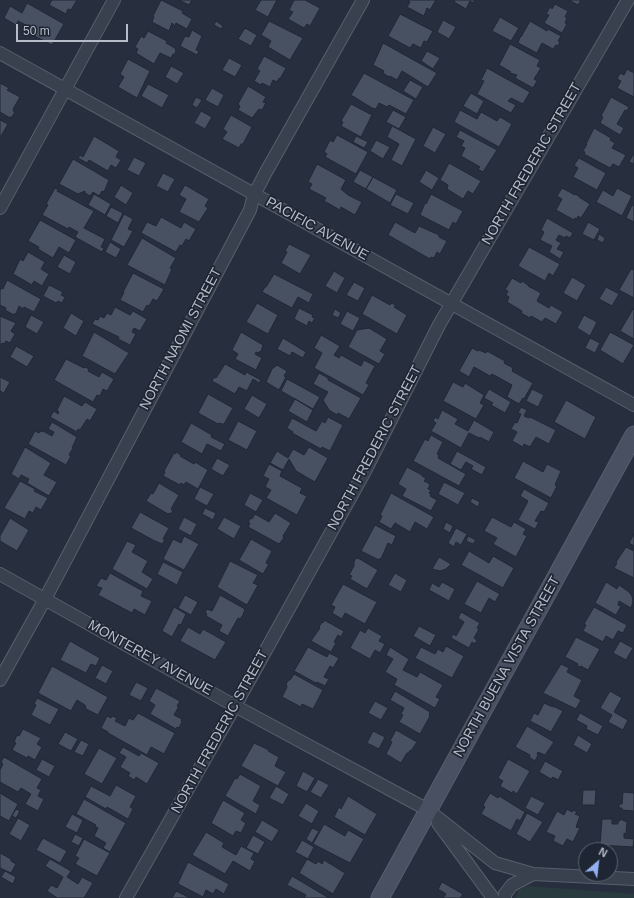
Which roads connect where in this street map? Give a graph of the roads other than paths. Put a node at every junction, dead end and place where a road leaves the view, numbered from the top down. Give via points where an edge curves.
1 (114, 0) edge
2 (363, 0) edge
3 (628, 0) edge
4 (0, 53) edge
5 (66, 89) junction
6 (254, 195) junction
7 (0, 208) edge
8 (451, 303) junction
9 (634, 405) edge
10 (634, 435) edge
11 (0, 574) edge
12 (45, 599) junction
13 (0, 680) edge
14 (235, 706) junction
15 (428, 810) junction
16 (533, 874) junction
17 (634, 879) edge
18 (126, 898) edge
19 (380, 898) edge
20 (493, 898) edge
21 (505, 898) edge

1 - 5 street
2 - 6 street, NORTH NAOMI STREET
3 - 8 street, NORTH FREDERIC STREET
4 - 5 street, PACIFIC AVENUE
5 - 6 street, PACIFIC AVENUE
5 - 7 street
6 - 8 street, PACIFIC AVENUE
6 - 12 street, NORTH NAOMI STREET via 250,210
8 - 9 street, PACIFIC AVENUE
8 - 14 street, NORTH FREDERIC STREET via 365,470
10 - 15 main road, NORTH BUENA VISTA STREET
11 - 12 street, MONTEREY AVENUE
12 - 13 street, NORTH NAOMI STREET
12 - 14 street, MONTEREY AVENUE
14 - 15 street, MONTEREY AVENUE
14 - 18 street, NORTH FREDERIC STREET
15 - 16 street, MONTEREY AVENUE via 495,863
15 - 19 main road, NORTH BUENA VISTA STREET
15 - 20 street
16 - 17 street, MONTEREY AVENUE
16 - 21 street via 512,885

